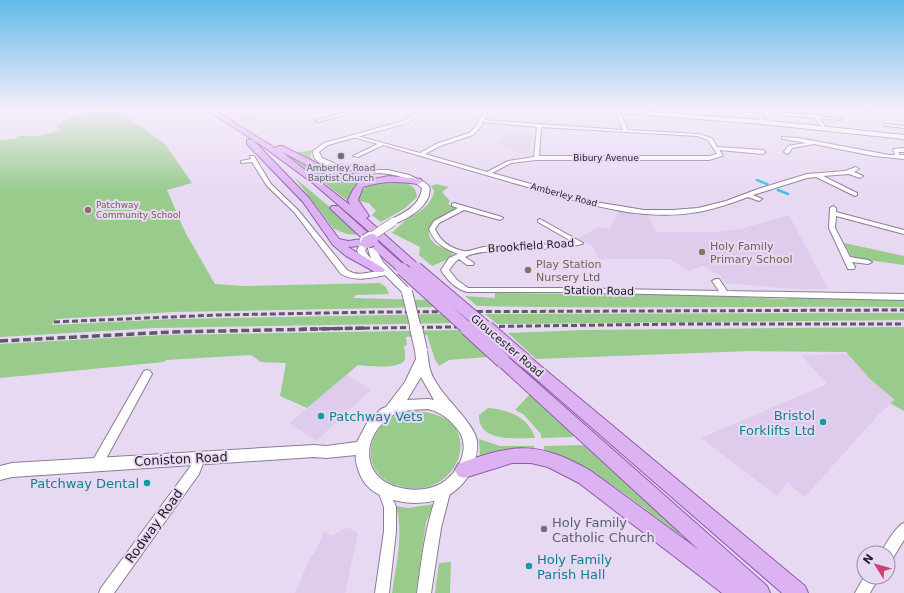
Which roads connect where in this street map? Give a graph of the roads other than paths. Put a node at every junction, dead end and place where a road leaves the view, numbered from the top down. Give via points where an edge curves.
1 (242, 137) edge
2 (254, 137) edge
3 (258, 137) edge
4 (353, 137) edge
5 (357, 137) edge
6 (463, 137) edge
7 (538, 137) edge
8 (702, 137) edge
9 (784, 138) dead end
10 (250, 142) junction
11 (814, 143) junction
12 (382, 144) junction
13 (782, 145) dead end
14 (717, 148) junction
15 (904, 150) edge
16 (763, 152) dead end
17 (420, 154) junction
18 (356, 156) dead end
19 (898, 157) junction
20 (904, 157) edge
21 (536, 158) junction
22 (243, 162) dead end
23 (364, 172) junction
24 (487, 174) junction
25 (815, 175) junction
26 (860, 176) dead end
27 (418, 181) junction
28 (362, 185) junction
29 (847, 190) junction
30 (840, 192) dead end
31 (749, 194) junction
32 (855, 194) dead end
33 (760, 199) dead end
34 (454, 205) dead end
35 (463, 208) junction
36 (500, 218) dead end
37 (540, 221) dead end
38 (904, 232) edge
39 (369, 239) junction
40 (335, 240) junction
41 (462, 255) junction
42 (847, 259) junction
43 (868, 262) dead end
44 (470, 263) dead end
45 (851, 266) dead end
46 (383, 270) junction
47 (363, 276) junction
48 (716, 281) dead end
49 (473, 290) joint
50 (724, 293) junction
51 (904, 297) edge
52 (421, 355) junction
53 (147, 374) dead end
54 (391, 410) junction
55 (451, 412) junction
56 (361, 448) junction
57 (199, 458) junction
58 (97, 464) junction
59 (464, 470) junction
60 (0, 473) edge
61 (445, 489) junction
62 (384, 491) junction
63 (904, 528) edge
64 (893, 545) edge
65 (106, 593) edge
66 (382, 593) edge
67 (424, 593) edge
68 (739, 593) edge
69 (760, 593) edge
70 (798, 593) edge

1 - 10 main road, Gloucester Road
2 - 39 main road, Gloucester Road via 291,163
3 - 23 main road via 333,175 348,177
4 - 23 street via 326,144 316,151 316,155 321,162
5 - 12 street, Amberley Road
6 - 17 street
7 - 21 street
8 - 14 street via 710,140
9 - 11 street
10 - 40 main road via 306,200
10 - 46 main road, Gloucester Road via 344,216
11 - 13 street via 789,150
11 - 19 street
12 - 17 street, Amberley Road
12 - 18 street
14 - 16 street
14 - 21 street, Bibury Avenue via 720,155 710,158
15 - 19 street via 895,150
17 - 24 street, Amberley Road
19 - 20 street
21 - 24 street, Bibury Avenue via 510,162
22 - 47 street via 253,159 269,185 296,211 344,272 352,276
23 - 27 street
23 - 28 main road via 367,176
24 - 31 street, Amberley Road via 594,204 644,212 698,210
25 - 26 street, Amberley Road via 853,171
25 - 29 street
25 - 31 street, Amberley Road
27 - 28 main road via 388,178
27 - 39 street, bridge via 426,188 423,202
28 - 39 main road via 353,200
29 - 30 street
29 - 32 street
31 - 33 street
34 - 35 street
35 - 36 street via 488,217
35 - 41 street via 436,222 432,229 440,244
37 - 41 street, Brookfield Road via 580,243 486,249
38 - 42 street via 833,210 832,228
39 - 40 main road via 348,244
39 - 46 street via 372,252
39 - 46 street via 361,251
39 - 70 main road, Gloucester Road, bridge via 416,268
40 - 46 main road via 350,254
41 - 44 street
41 - 49 street, Brookfield Road via 448,264 446,274 460,287
42 - 43 street
42 - 45 street
46 - 47 street
46 - 47 street via 372,276
46 - 52 street, bridge via 398,281 407,292
46 - 69 main road, Gloucester Road, bridge via 503,361
48 - 50 street
49 - 50 street, Station Road
50 - 51 street, Station Road
52 - 54 street via 416,376 404,396
52 - 55 street via 427,379
53 - 58 street
54 - 55 street via 410,404 429,404
54 - 56 street via 376,420 367,432
55 - 59 street via 462,423 469,436 470,451
56 - 57 street, Coniston Road
56 - 62 street via 362,465 369,479
57 - 58 street, Coniston Road
57 - 65 street, Rodway Road via 195,470
58 - 60 street, Coniston Road
59 - 61 street via 460,477
59 - 68 main road via 513,456 538,456 560,462 585,476
61 - 62 street via 422,496 396,495
61 - 67 street via 433,532
62 - 66 street via 390,507 390,532
63 - 64 street

